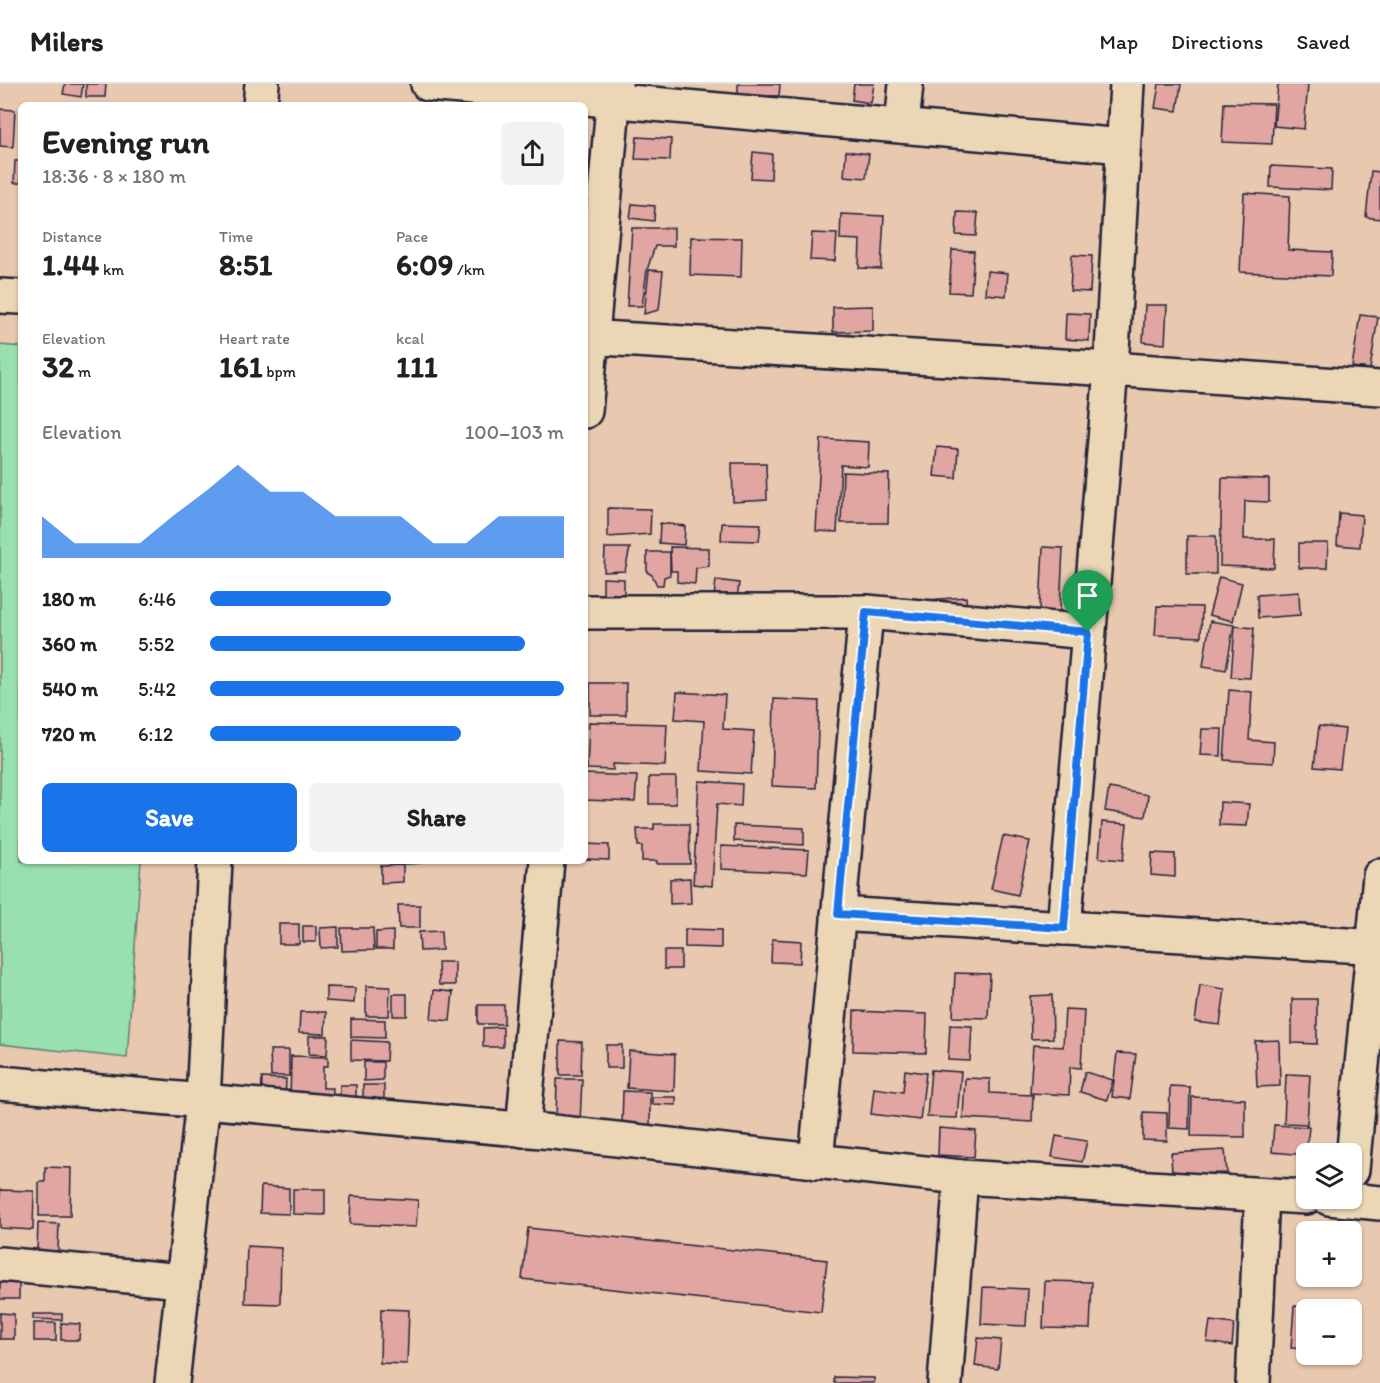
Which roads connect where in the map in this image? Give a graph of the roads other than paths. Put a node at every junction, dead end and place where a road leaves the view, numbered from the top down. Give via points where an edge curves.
1 (262, 84) edge
2 (428, 84) edge
3 (906, 84) edge
4 (1127, 84) edge
5 (614, 92) edge
6 (260, 102) edge
7 (902, 126) junction
8 (1123, 146) junction
9 (0, 296) edge
10 (18, 297) edge
11 (588, 337) edge
12 (1111, 369) junction
13 (1380, 388) edge
14 (588, 612) edge
15 (866, 612) junction
16 (1088, 632) junction
17 (215, 864) edge
18 (547, 864) edge
19 (1380, 876) edge
20 (838, 914) junction
21 (1064, 928) junction
22 (1377, 947) edge
23 (0, 1083) edge
24 (202, 1101) junction
25 (523, 1130) junction
26 (1357, 1143) edge
27 (816, 1162) junction
28 (961, 1177) junction
29 (1262, 1195) junction
30 (1296, 1197) edge
31 (0, 1264) edge
32 (182, 1281) junction
33 (172, 1383) edge
34 (945, 1383) edge
35 (1253, 1383) edge

1 - 6 street
2 - 5 street
3 - 7 street
4 - 8 street
5 - 7 street
5 - 11 street
7 - 8 street
8 - 12 street
9 - 10 street
11 - 12 street
12 - 13 street
12 - 16 street
14 - 15 street
15 - 16 street
15 - 20 street
16 - 21 street
17 - 24 street
18 - 25 street
19 - 22 street
20 - 21 street
20 - 27 street
21 - 22 street
22 - 26 street
23 - 24 street
24 - 25 street
24 - 32 street
25 - 27 street
27 - 28 street
28 - 29 street
28 - 34 street
29 - 30 street
29 - 35 street
31 - 32 street
32 - 33 street

